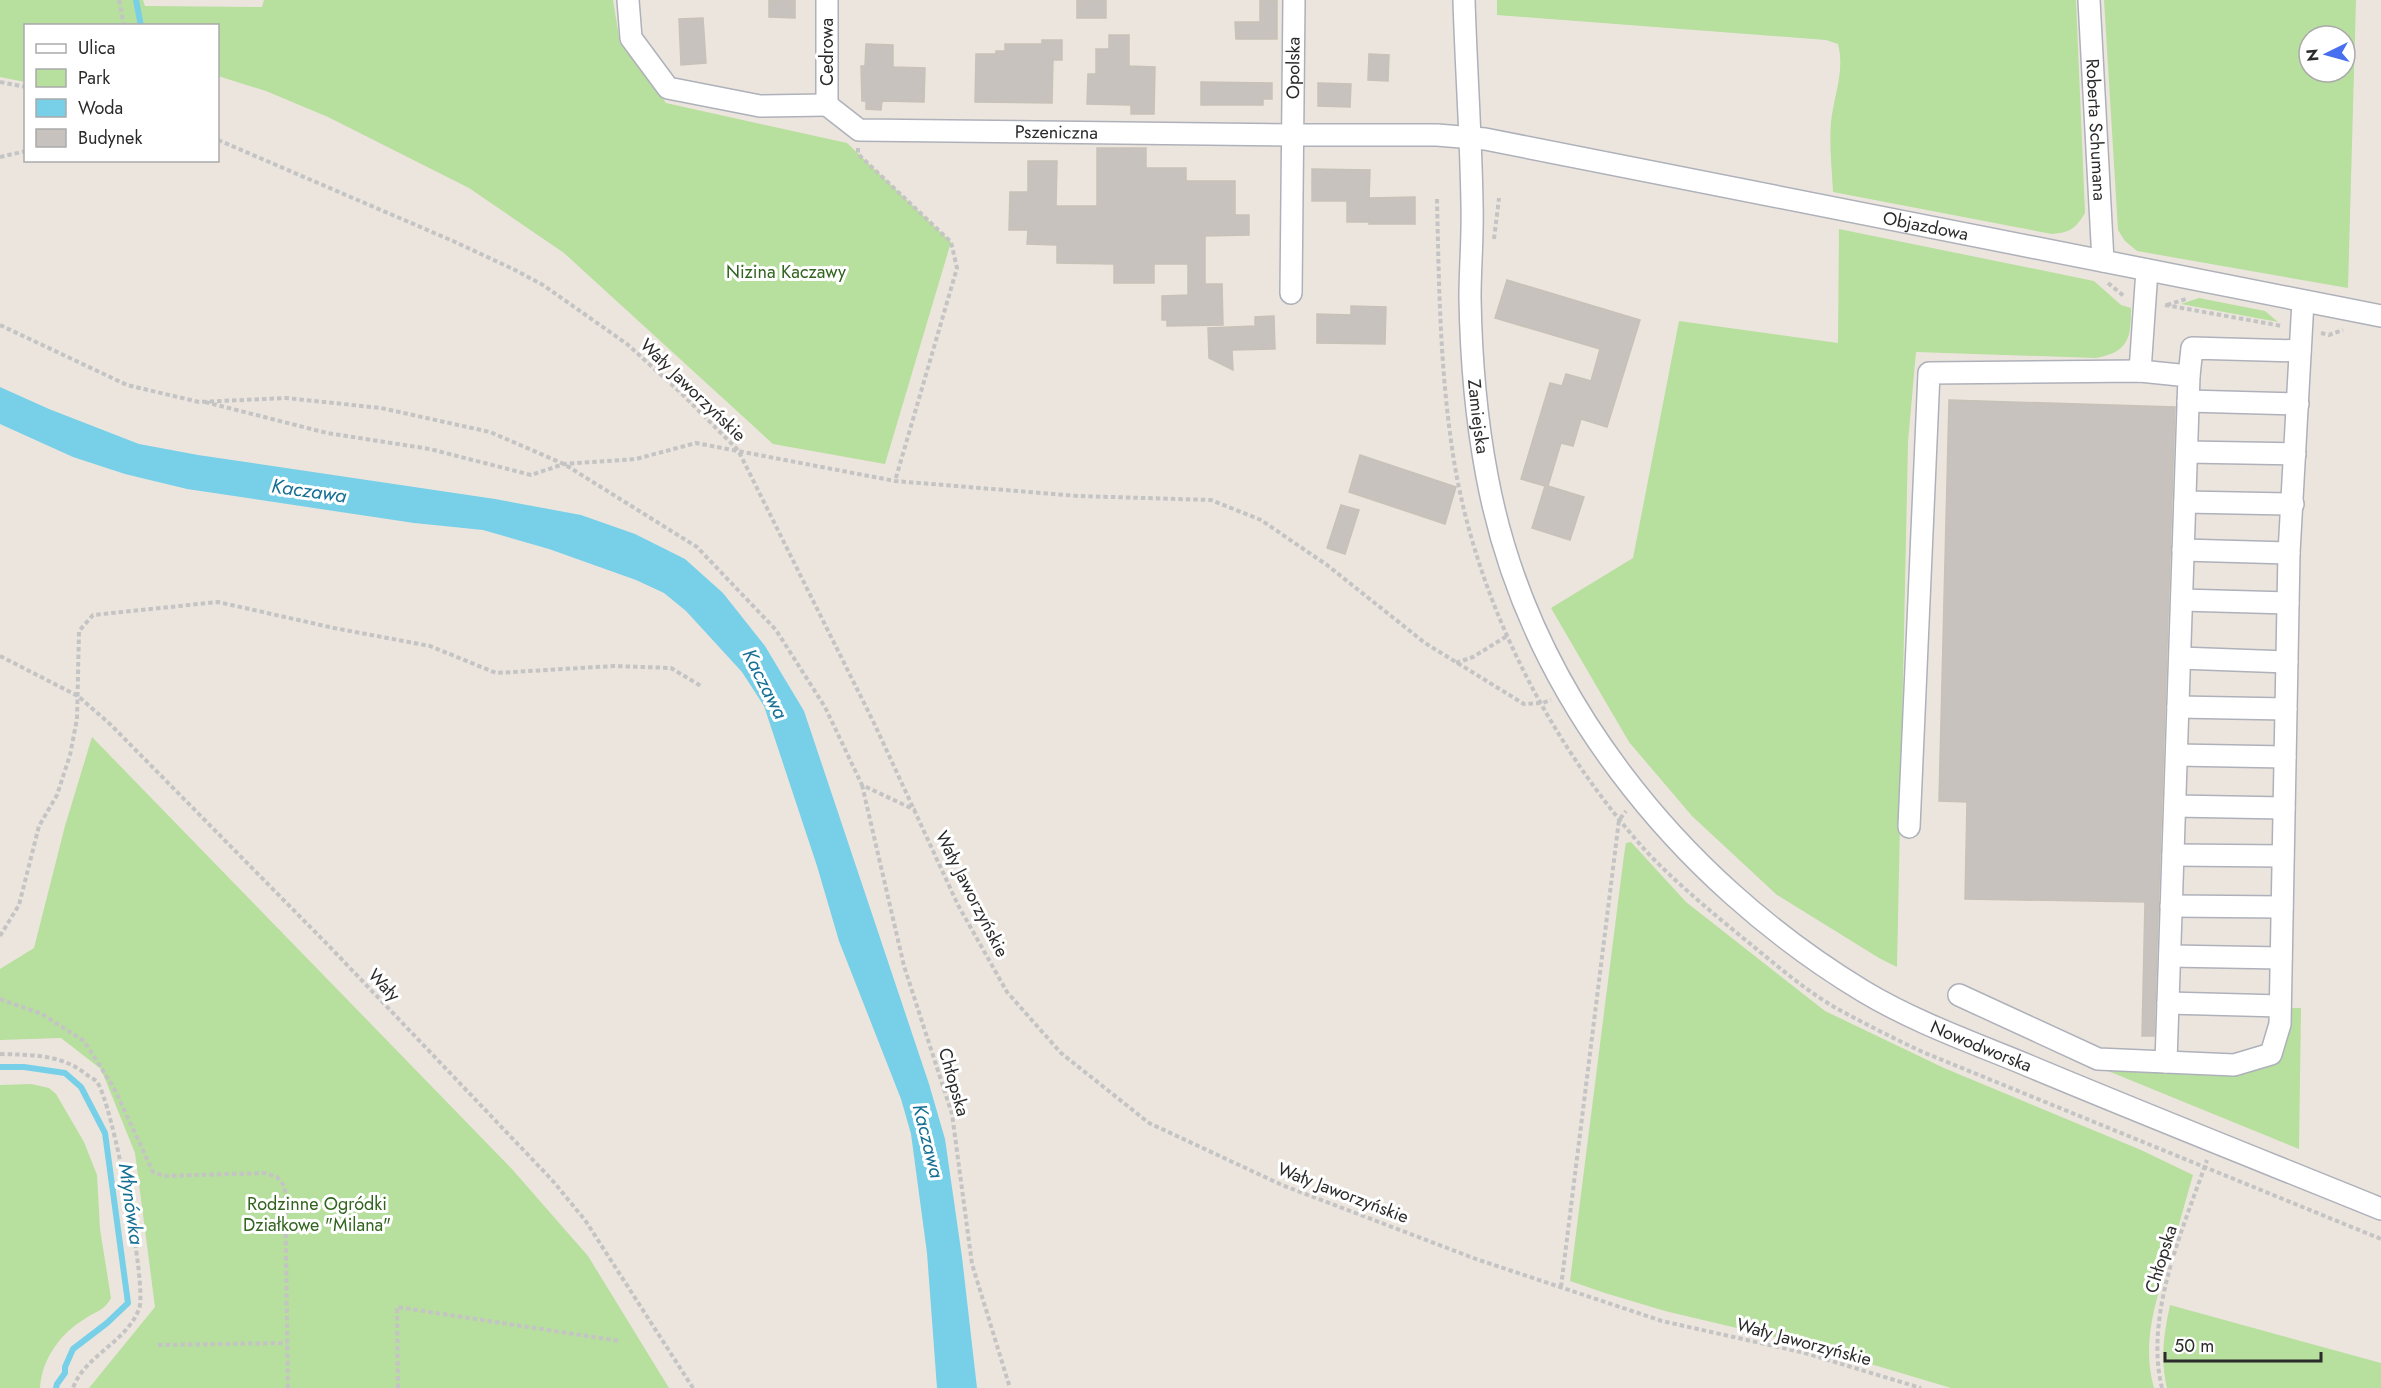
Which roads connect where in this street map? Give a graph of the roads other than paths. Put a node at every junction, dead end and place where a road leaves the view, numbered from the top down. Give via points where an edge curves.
1 (628, 0) edge
2 (827, 0) edge
3 (1294, 0) edge
4 (1464, 0) edge
5 (2089, 0) edge
6 (827, 105) junction
7 (1294, 135) junction
8 (1470, 138) junction
9 (2103, 261) junction
10 (2147, 270) junction
11 (1291, 293) dead end
12 (2303, 301) junction
13 (2381, 316) edge
14 (2300, 351) junction
15 (2140, 371) junction
16 (2189, 376) junction
17 (2188, 401) junction
18 (2298, 404) junction
19 (2187, 452) junction
20 (2295, 454) junction
21 (2185, 502) junction
22 (2293, 504) junction
23 (2183, 550) junction
24 (2289, 553) junction
25 (2182, 600) junction
26 (2288, 603) junction
27 (2180, 658) junction
28 (2287, 662) junction
29 (2178, 707) junction
30 (2286, 709) junction
31 (2177, 755) junction
32 (2285, 757) junction
33 (1637, 795) joint
34 (2175, 806) junction
35 (2284, 808) junction
36 (1909, 827) dead end
37 (2173, 855) junction
38 (2283, 856) junction
39 (2171, 906) junction
40 (2282, 907) junction
41 (2170, 956) junction
42 (2281, 958) junction
43 (1959, 995) dead end
44 (2168, 1003) junction
45 (2280, 1006) junction
46 (2166, 1062) junction
47 (2381, 1209) edge

1 - 6 street via 631,38 668,88 760,106
2 - 6 street, Cedrowa
3 - 7 street, Opolska
4 - 8 street, Zamiejska
5 - 9 street, Roberta Schumana
6 - 7 street, Pszeniczna via 859,130
7 - 8 street, Pszeniczna
7 - 11 street
8 - 9 street, Objazdowa
8 - 33 street, Zamiejska via 1473,352 1480,439 1501,537 1534,624 1569,693
9 - 10 street, Objazdowa
10 - 12 street, Objazdowa
10 - 15 street
12 - 13 street, Objazdowa
12 - 14 street
14 - 16 street via 2192,348
14 - 18 street
15 - 16 street
15 - 36 street via 1929,373
16 - 17 street
17 - 18 street
17 - 19 street
18 - 20 street
19 - 20 street
19 - 21 street
20 - 22 street
21 - 22 street
21 - 23 street
22 - 24 street
23 - 24 street
23 - 25 street
24 - 26 street
25 - 26 street
25 - 27 street
26 - 28 street
27 - 28 street
27 - 29 street
28 - 30 street
29 - 30 street
29 - 31 street
30 - 32 street
31 - 32 street
31 - 34 street
32 - 35 street
33 - 47 street, Nowodworska via 1672,836 1753,911 1865,992 1974,1042
34 - 35 street
34 - 37 street
35 - 38 street
37 - 38 street
37 - 39 street
38 - 40 street
39 - 40 street
39 - 41 street
40 - 42 street
41 - 42 street
41 - 44 street
42 - 45 street
43 - 46 street via 2098,1059
44 - 45 street
44 - 46 street
45 - 46 street via 2280,1024 2271,1054 2234,1065

